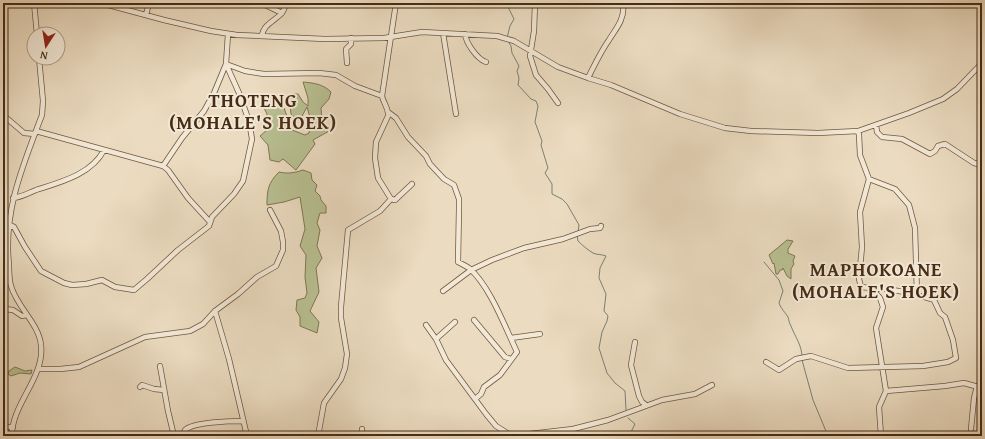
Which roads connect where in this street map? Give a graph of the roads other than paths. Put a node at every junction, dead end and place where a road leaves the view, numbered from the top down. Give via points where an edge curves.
1 (34, 3) edge
2 (101, 3) edge
3 (148, 3) edge
4 (261, 3) edge
5 (286, 3) edge
6 (396, 3) edge
7 (535, 3) edge
8 (623, 6) dead end
9 (282, 13) junction
10 (146, 15) junction
11 (36, 26) edge
12 (443, 33) junction
13 (228, 34) junction
14 (465, 34) junction
15 (262, 36) junction
16 (390, 37) junction
17 (352, 38) junction
18 (530, 51) junction
19 (486, 62) dead end
20 (347, 63) dead end
21 (982, 63) edge
22 (226, 64) junction
23 (40, 66) edge
24 (588, 78) junction
25 (382, 96) junction
26 (558, 103) dead end
27 (388, 112) junction
28 (456, 114) dead end
29 (3, 115) edge
30 (876, 125) junction
31 (858, 131) junction
32 (35, 133) junction
33 (104, 150) junction
34 (982, 165) edge
35 (164, 166) junction
36 (869, 179) junction
37 (412, 184) dead end
38 (13, 198) junction
39 (391, 199) junction
40 (270, 210) dead end
41 (210, 222) junction
42 (8, 224) junction
43 (601, 226) dead end
44 (471, 270) junction
45 (871, 288) junction
46 (443, 291) dead end
47 (917, 294) junction
48 (215, 311) junction
49 (26, 315) junction
50 (3, 316) edge
51 (474, 320) dead end
52 (455, 322) dead end
53 (426, 325) dead end
54 (540, 334) dead end
55 (511, 338) junction
56 (436, 339) junction
57 (635, 342) dead end
58 (511, 358) junction
59 (766, 362) dead end
60 (160, 366) dead end
61 (882, 368) junction
62 (39, 369) junction
63 (712, 385) dead end
64 (140, 387) dead end
65 (980, 387) edge
66 (164, 390) junction
67 (886, 391) junction
68 (475, 399) junction
69 (646, 405) junction
70 (243, 421) junction
71 (3, 427) edge
72 (13, 427) junction
73 (362, 429) dead end
74 (971, 429) dead end
75 (12, 436) edge
76 (174, 436) edge
77 (182, 436) edge
78 (247, 436) edge
79 (318, 436) edge
80 (362, 436) edge
81 (512, 436) edge
82 (531, 436) edge
83 (880, 436) edge

1 - 11 street
2 - 10 street
3 - 10 street
4 - 9 street
5 - 9 street
6 - 16 street
7 - 18 street
8 - 24 street via 621,20
9 - 15 street via 267,25
10 - 13 street
12 - 14 street
12 - 16 street via 422,32
12 - 28 street
13 - 15 street
13 - 22 street
14 - 18 street via 507,38
14 - 19 street via 468,44 481,60
15 - 17 street
16 - 17 street
16 - 25 street
17 - 20 street via 346,49
18 - 24 street via 558,68
18 - 26 street via 536,75
21 - 30 street via 957,89 943,99
22 - 25 street via 264,74 336,75
22 - 35 street via 204,111
22 - 41 street via 249,121 252,138 243,181 212,216
23 - 32 street via 43,101 42,115
24 - 31 street via 617,87 680,114 725,128 818,133
25 - 27 street
27 - 39 street via 376,142 375,158 378,178
27 - 44 street via 396,118 430,164 444,179 454,185 459,199 458,262
29 - 32 street via 24,133
30 - 31 street
30 - 34 street via 877,132 882,137 902,139 930,154 938,146 945,144 974,163
31 - 36 street via 860,155
32 - 33 street
32 - 38 street
33 - 35 street
33 - 38 street via 99,158 72,178
35 - 41 street
36 - 45 street via 860,212 862,247 859,279 861,287
36 - 47 street via 895,189 909,205 915,228
37 - 39 street via 395,200
38 - 42 street
39 - 79 street via 380,211 348,230 341,307 347,354 345,368 341,379 324,403
40 - 48 street via 281,231 283,242 283,250 276,266 257,277
41 - 42 street via 209,226 134,290 115,287 102,280 72,285 41,271 14,227
42 - 49 street via 10,285
43 - 44 street via 518,250
44 - 46 street
44 - 55 street via 498,310
45 - 47 street
45 - 61 street via 883,303 876,328
47 - 61 street via 934,300 953,340 956,358 948,362 923,366
48 - 62 street via 203,324 190,331 145,337 79,367
48 - 70 street
49 - 50 street via 22,316 13,310 5,309
49 - 62 street via 42,344
51 - 58 street via 505,358
52 - 56 street
53 - 56 street
54 - 55 street
55 - 58 street via 517,352
56 - 68 street via 446,360
57 - 69 street via 631,365 639,396
58 - 68 street via 500,376 484,387
59 - 61 street via 779,370 796,359 811,356 848,368
60 - 66 street
61 - 67 street
62 - 72 street
63 - 69 street via 695,394
64 - 66 street via 142,385
65 - 67 street via 964,383
65 - 74 street via 974,398
66 - 76 street
67 - 83 street via 879,407
68 - 81 street via 496,426
69 - 82 street via 608,420
70 - 77 street via 200,425 184,431
70 - 78 street
71 - 72 street
72 - 75 street
73 - 80 street
81 - 82 street

